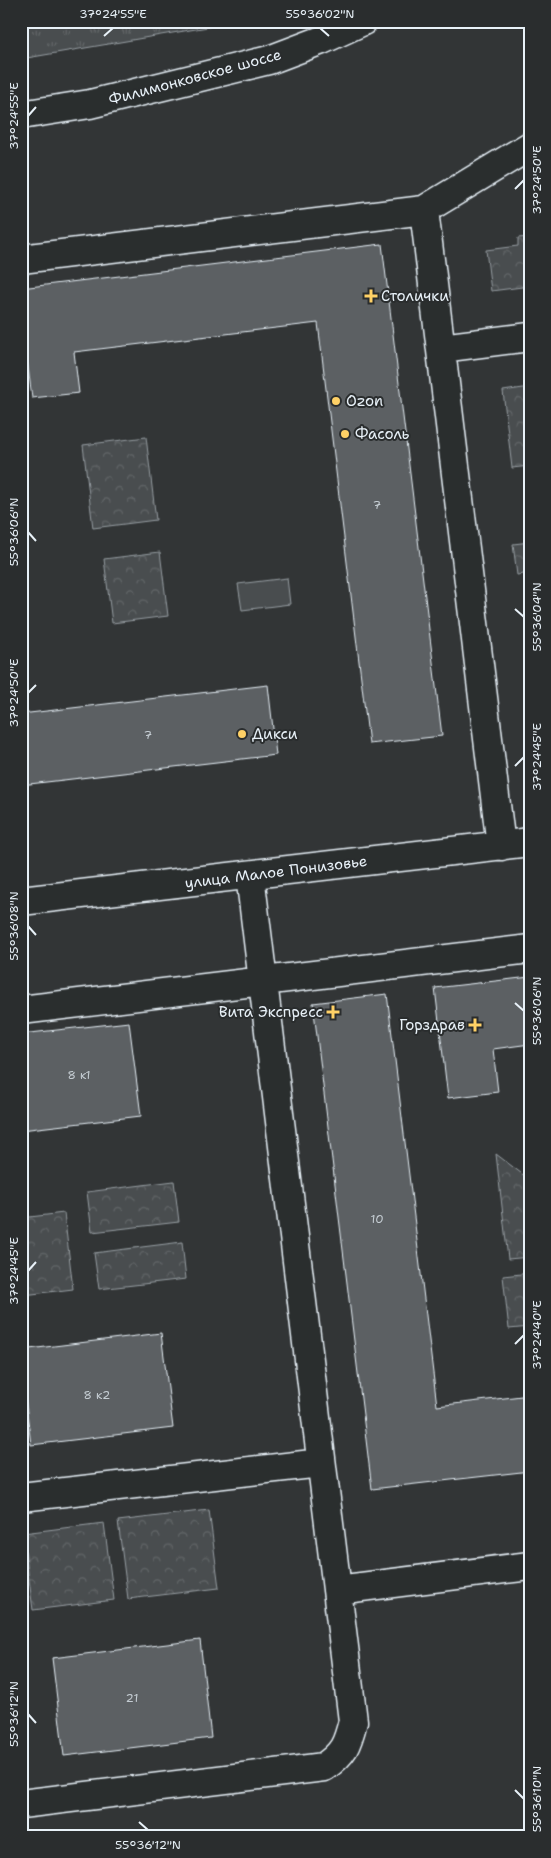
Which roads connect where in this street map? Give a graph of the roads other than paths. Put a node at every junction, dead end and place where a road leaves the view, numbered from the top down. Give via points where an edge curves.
1 (363, 21) edge
2 (21, 114) edge
3 (530, 146) edge
4 (424, 210) junction
5 (21, 259) edge
6 (530, 338) edge
7 (441, 348) junction
8 (530, 842) edge
9 (501, 846) junction
10 (250, 875) junction
11 (21, 901) edge
12 (530, 949) edge
13 (263, 981) junction
14 (21, 1010) edge
15 (321, 1463) junction
16 (21, 1497) edge
17 (530, 1566) edge
18 (336, 1590) junction
19 (21, 1804) edge

1 - 2 street, Филимонковское шоссе via 269,60 90,104
3 - 4 street
4 - 5 street
4 - 7 street
6 - 7 street
7 - 9 street
8 - 9 street, улица Малое Понизовье
9 - 10 street, улица Малое Понизовье
10 - 11 street, улица Малое Понизовье
10 - 13 street
12 - 13 street
13 - 14 street
13 - 15 street
15 - 16 street
15 - 18 street
17 - 18 street
18 - 19 street via 353,1722 348,1744 324,1768

